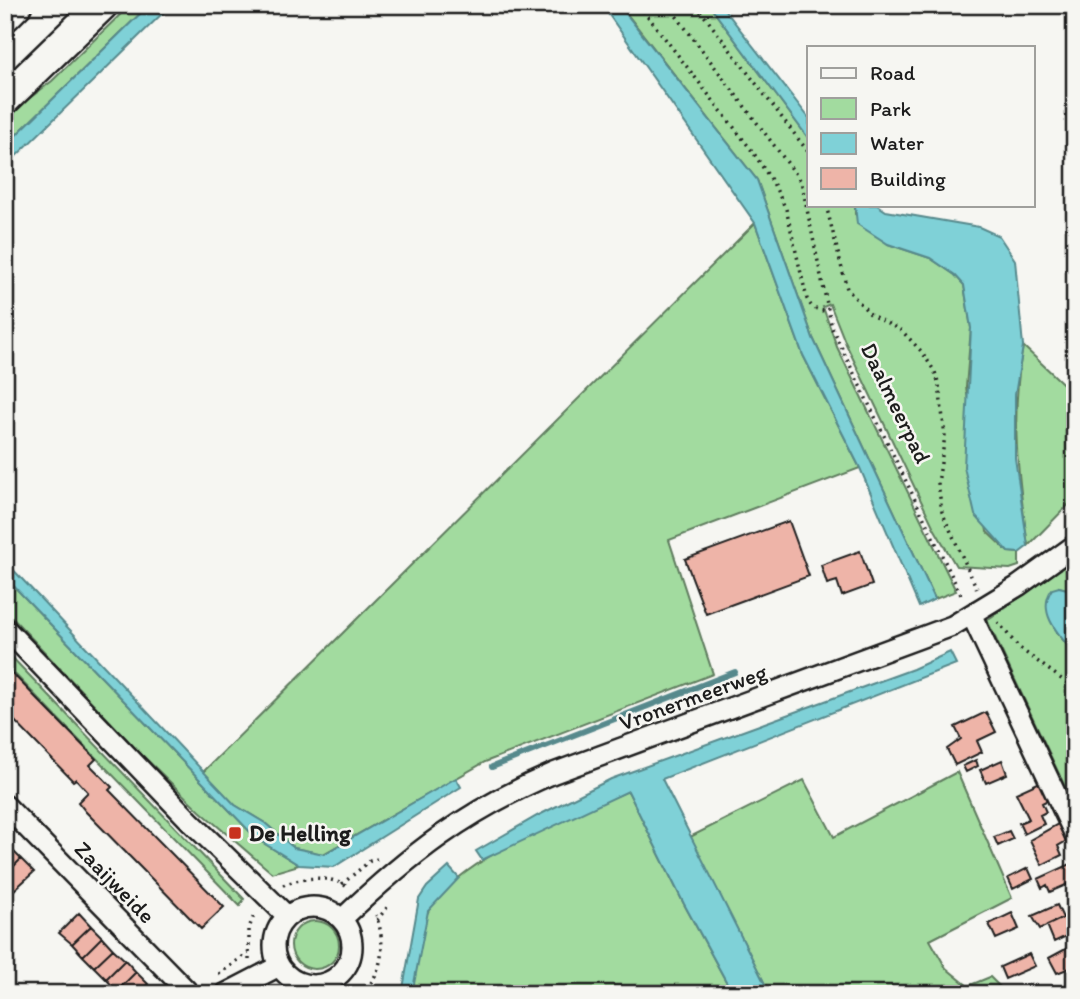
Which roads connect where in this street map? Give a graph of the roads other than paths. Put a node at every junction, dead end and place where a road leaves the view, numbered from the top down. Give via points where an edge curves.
1 (16, 5) edge
2 (102, 5) edge
3 (5, 16) edge
4 (5, 99) edge
5 (1075, 545) edge
6 (979, 612) junction
7 (5, 628) edge
8 (5, 805) edge
9 (1075, 835) edge
10 (287, 916) junction
11 (342, 919) junction
12 (279, 966) junction
13 (339, 986) edge
14 (190, 994) edge
15 (225, 994) edge

1 - 3 main road
2 - 4 main road
5 - 6 street, Vronermeerweg
6 - 9 street
6 - 11 street, Vronermeerweg via 853,665 522,787 418,849
7 - 10 street
8 - 14 street, Zaaijweide
10 - 11 street via 297,909 321,907
10 - 12 street via 274,940
11 - 13 street via 351,933 353,950
12 - 13 street via 295,981
12 - 15 street

